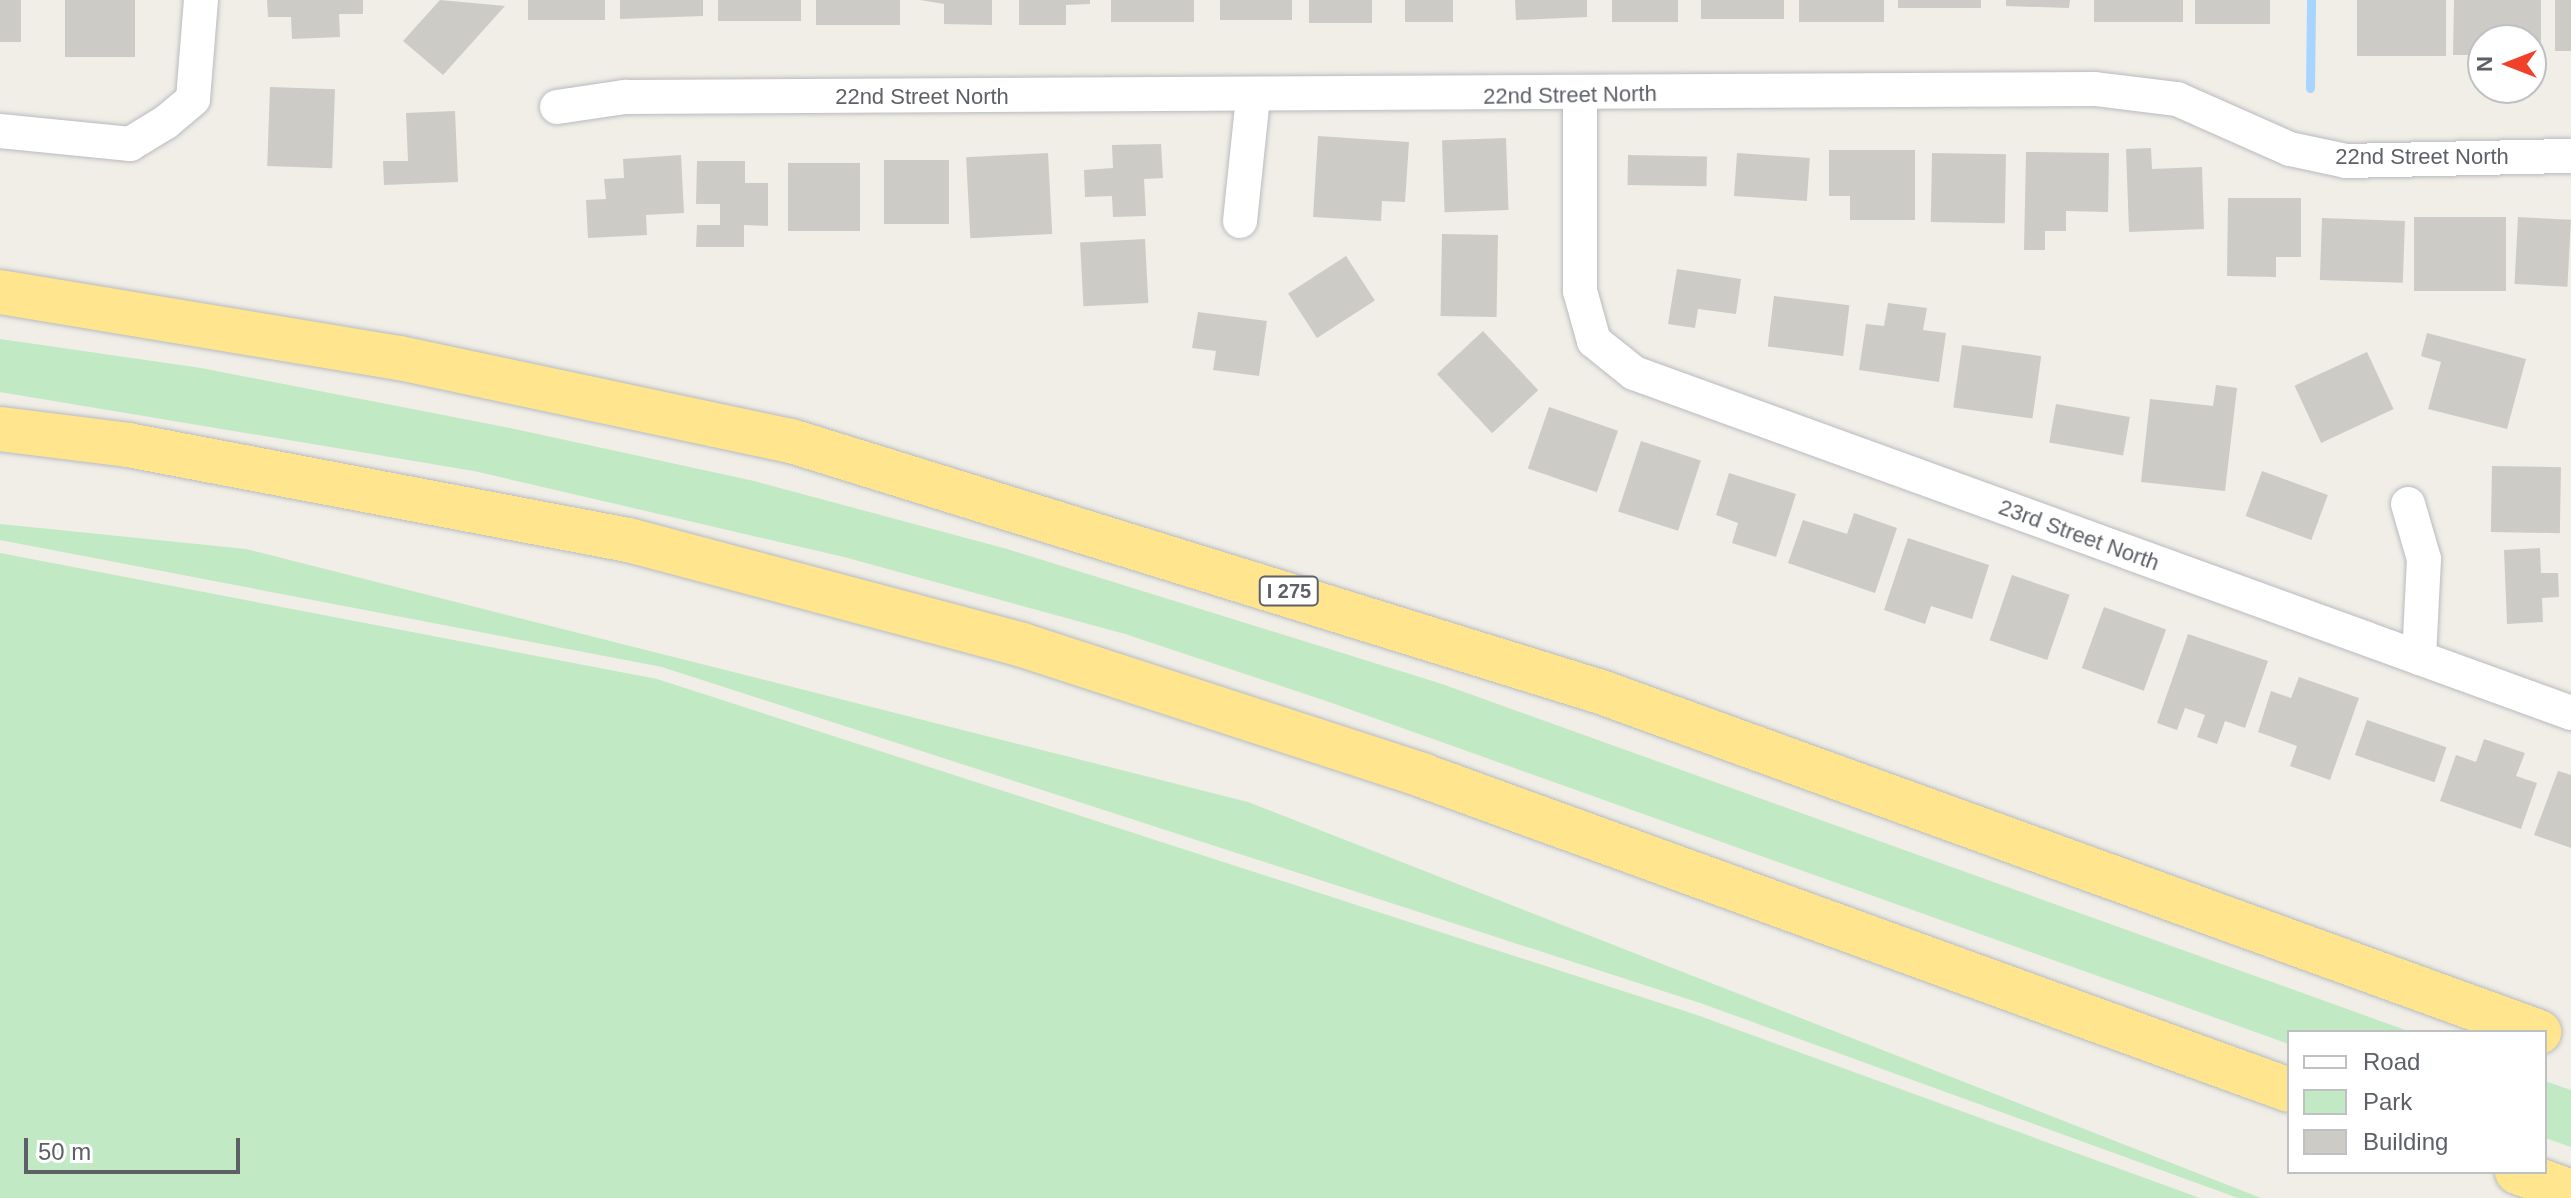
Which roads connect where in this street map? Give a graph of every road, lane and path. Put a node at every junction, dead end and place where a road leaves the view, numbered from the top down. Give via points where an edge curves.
1 (201, 0) edge
2 (1580, 95) junction
3 (1253, 98) junction
4 (557, 107) dead end
5 (0, 131) edge
6 (2571, 156) edge
7 (1240, 221) dead end
8 (0, 292) edge
9 (0, 429) edge
10 (2408, 504) dead end
11 (2419, 658) junction
12 (2571, 713) edge
13 (2533, 1030) edge
14 (2547, 1035) edge
15 (2571, 1044) edge
16 (2287, 1089) edge
17 (2522, 1174) edge
18 (2571, 1192) edge

1 - 5 street via 193,99 166,122 130,144
2 - 3 street, 22nd Street North
2 - 6 street, 22nd Street North via 2095,89 2177,99 2290,149 2346,161
2 - 11 street, 23rd Street North via 1580,291 1594,341 1634,373
3 - 4 street, 22nd Street North via 625,97
3 - 7 street
8 - 13 highway, I 275 via 400,358 791,441 1601,692
9 - 16 highway via 128,445 628,540 1022,645 1424,776
10 - 11 street via 2424,559
11 - 12 street, 23rd Street North
14 - 15 highway
17 - 18 highway

